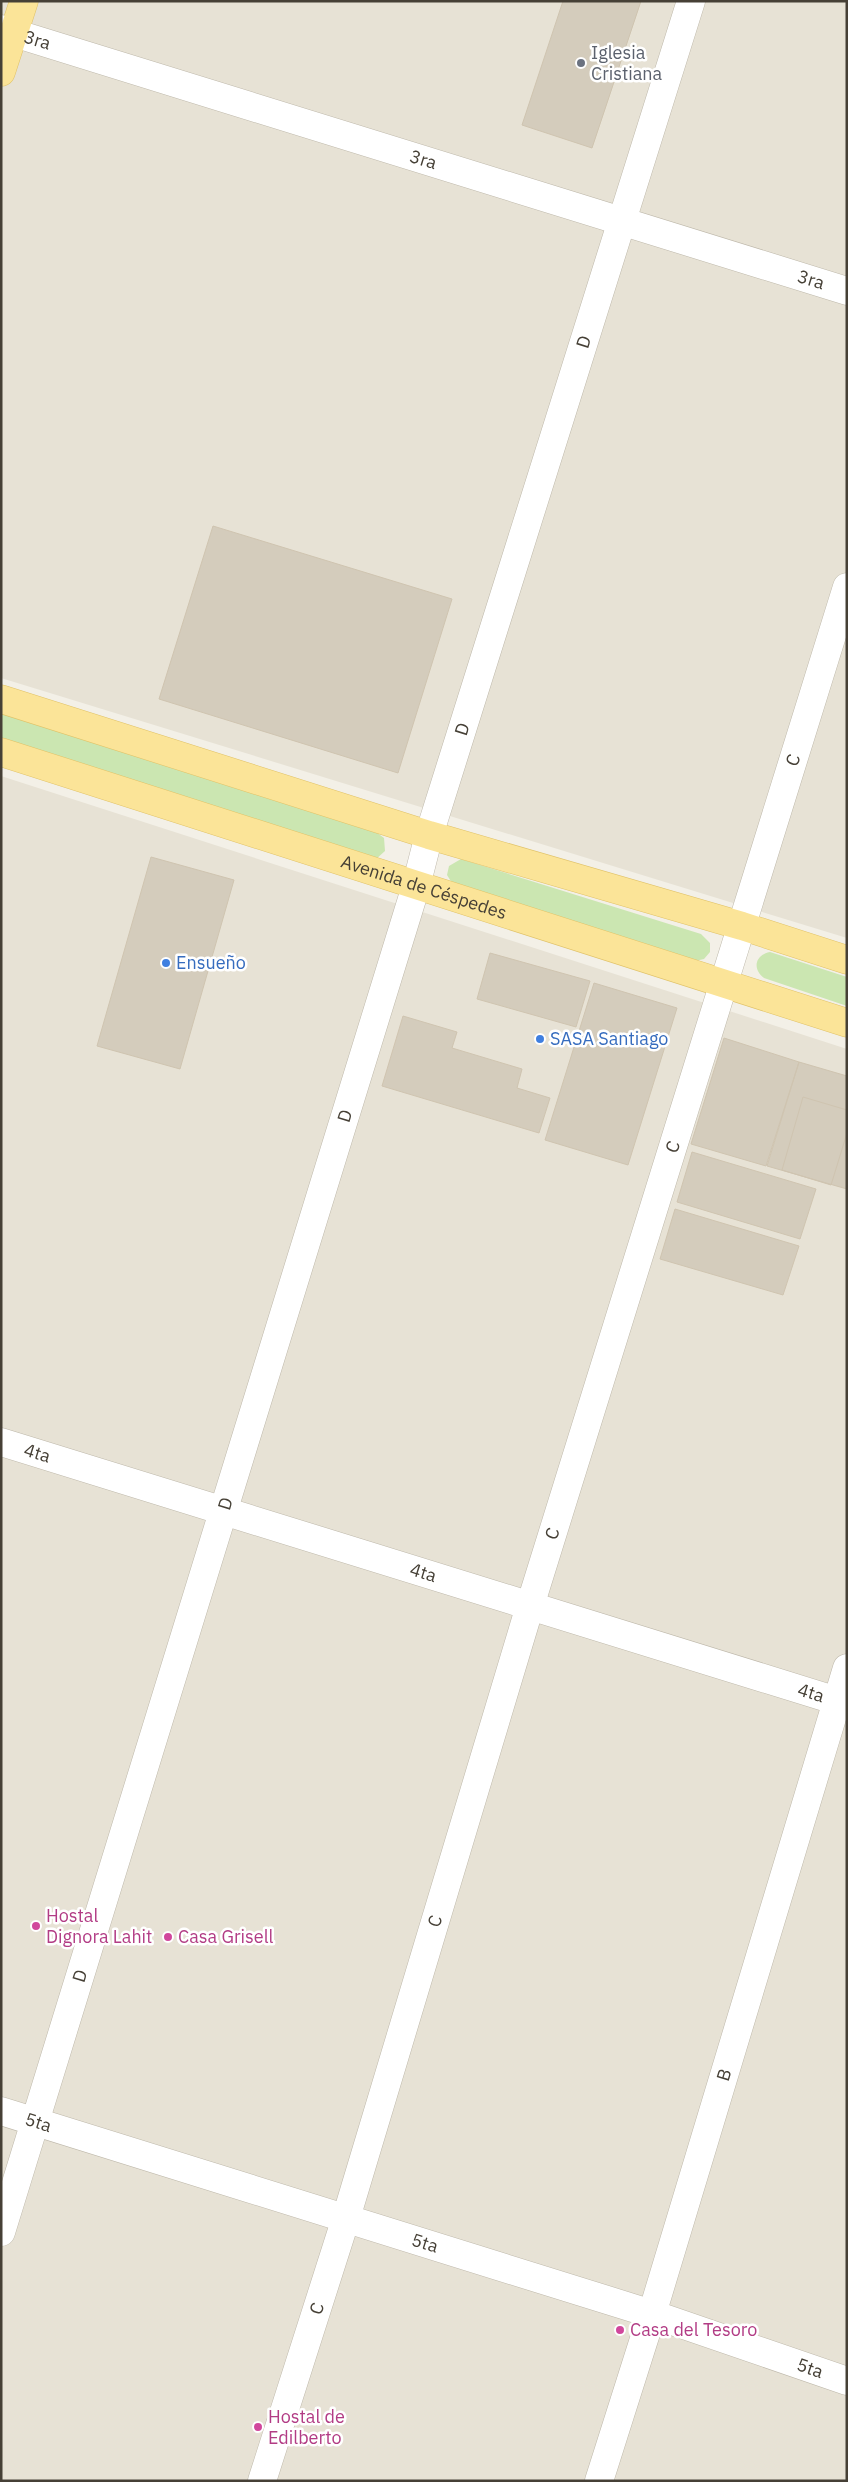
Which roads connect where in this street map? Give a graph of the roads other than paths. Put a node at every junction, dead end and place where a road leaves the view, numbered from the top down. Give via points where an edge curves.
1 (24, 1) edge
2 (691, 1) edge
3 (8, 31) edge
4 (1, 72) edge
5 (622, 221) junction
6 (847, 291) edge
7 (847, 587) edge
8 (1, 699) edge
9 (1, 752) edge
10 (429, 835) junction
11 (416, 886) junction
12 (742, 926) junction
13 (847, 960) edge
14 (724, 985) junction
15 (847, 1023) edge
16 (1, 1442) edge
17 (224, 1510) junction
18 (530, 1606) junction
19 (847, 1668) edge
20 (842, 1702) edge
21 (1, 2111) edge
22 (36, 2121) junction
23 (346, 2218) junction
24 (1, 2232) edge
25 (652, 2314) junction
26 (847, 2382) edge
27 (262, 2481) edge
28 (599, 2481) edge

1 - 3 main road
2 - 5 street, D
3 - 4 main road
3 - 5 street, 3ra
5 - 6 street, 3ra
5 - 10 street, D
7 - 12 street, C
8 - 10 main road
9 - 11 main road, Avenida de Céspedes
10 - 11 street, D
10 - 12 main road
11 - 14 main road, Avenida de Céspedes
11 - 17 street, D
12 - 13 main road
12 - 14 street, C
14 - 15 main road, Avenida de Céspedes
14 - 18 street, C
16 - 17 street, 4ta
17 - 18 street, 4ta
17 - 22 street, D
18 - 20 street, 4ta
18 - 23 street, C
19 - 20 street, B
20 - 25 street, B
21 - 22 street, 5ta
22 - 23 street, 5ta
22 - 24 street, D
23 - 25 street, 5ta
23 - 27 street, C
25 - 26 street, 5ta
25 - 28 street, B

